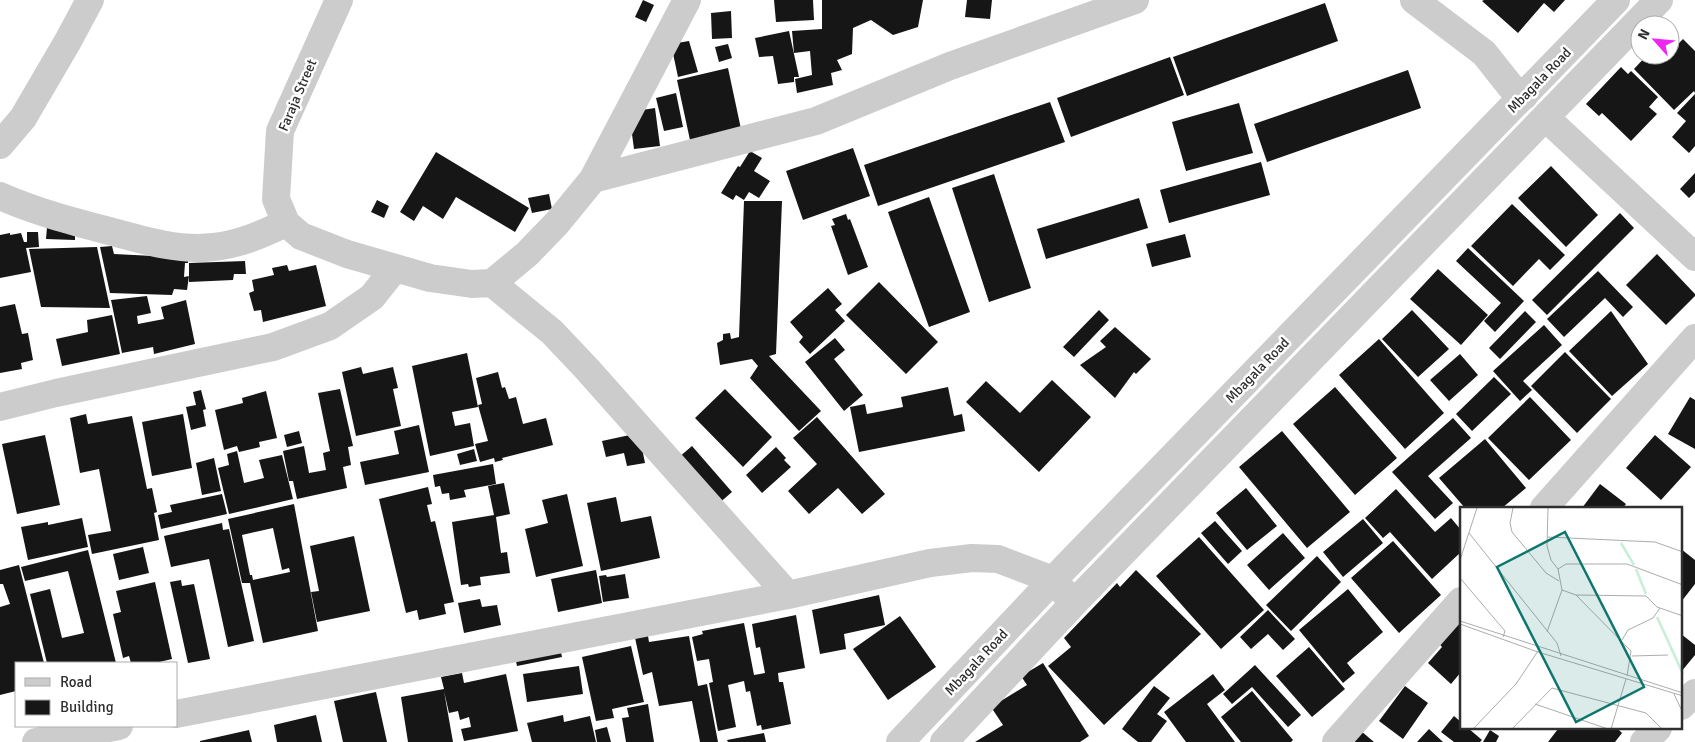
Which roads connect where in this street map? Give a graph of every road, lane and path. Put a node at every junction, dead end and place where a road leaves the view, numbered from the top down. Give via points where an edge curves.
1 (90, 0) edge
2 (339, 0) edge
3 (687, 0) edge
4 (1136, 0) edge
5 (1414, 0) edge
6 (1616, 0) edge
7 (1659, 0) edge
8 (1524, 96) junction
9 (1546, 118) junction
10 (0, 145) edge
11 (593, 179) junction
12 (0, 196) edge
13 (286, 223) junction
14 (1695, 257) edge
15 (395, 268) junction
16 (492, 282) junction
17 (1695, 338) edge
18 (0, 407) edge
19 (1545, 507) edge
20 (1053, 580) junction
21 (788, 595) junction
22 (1460, 602) edge
23 (1074, 603) junction
24 (1695, 693) edge
25 (1682, 705) edge
26 (178, 714) edge
27 (113, 727) edge
28 (1656, 730) edge
29 (901, 741) edge
30 (36, 742) edge
31 (944, 742) edge
32 (1336, 742) edge
33 (1644, 742) edge

1 - 10 street via 22,118
2 - 13 street, Faraja Street via 280,131 276,199
3 - 11 street
4 - 11 street via 950,66 816,121
5 - 8 street via 1484,53 1511,87
6 - 8 street, Mbagala Road
7 - 9 street
8 - 20 street, Mbagala Road
9 - 14 street
9 - 23 street
11 - 16 street via 557,224
12 - 13 street via 90,226 182,248 214,248 252,240
13 - 15 street via 301,236
15 - 16 street via 430,278 472,284
15 - 18 street via 372,297 330,326 273,347
16 - 21 street via 552,332 587,368
17 - 19 street
20 - 21 street via 998,559 972,558 930,563
20 - 23 street
20 - 29 street, Mbagala Road
21 - 26 street
22 - 32 street
23 - 31 street
24 - 25 street
27 - 30 street
28 - 33 street

